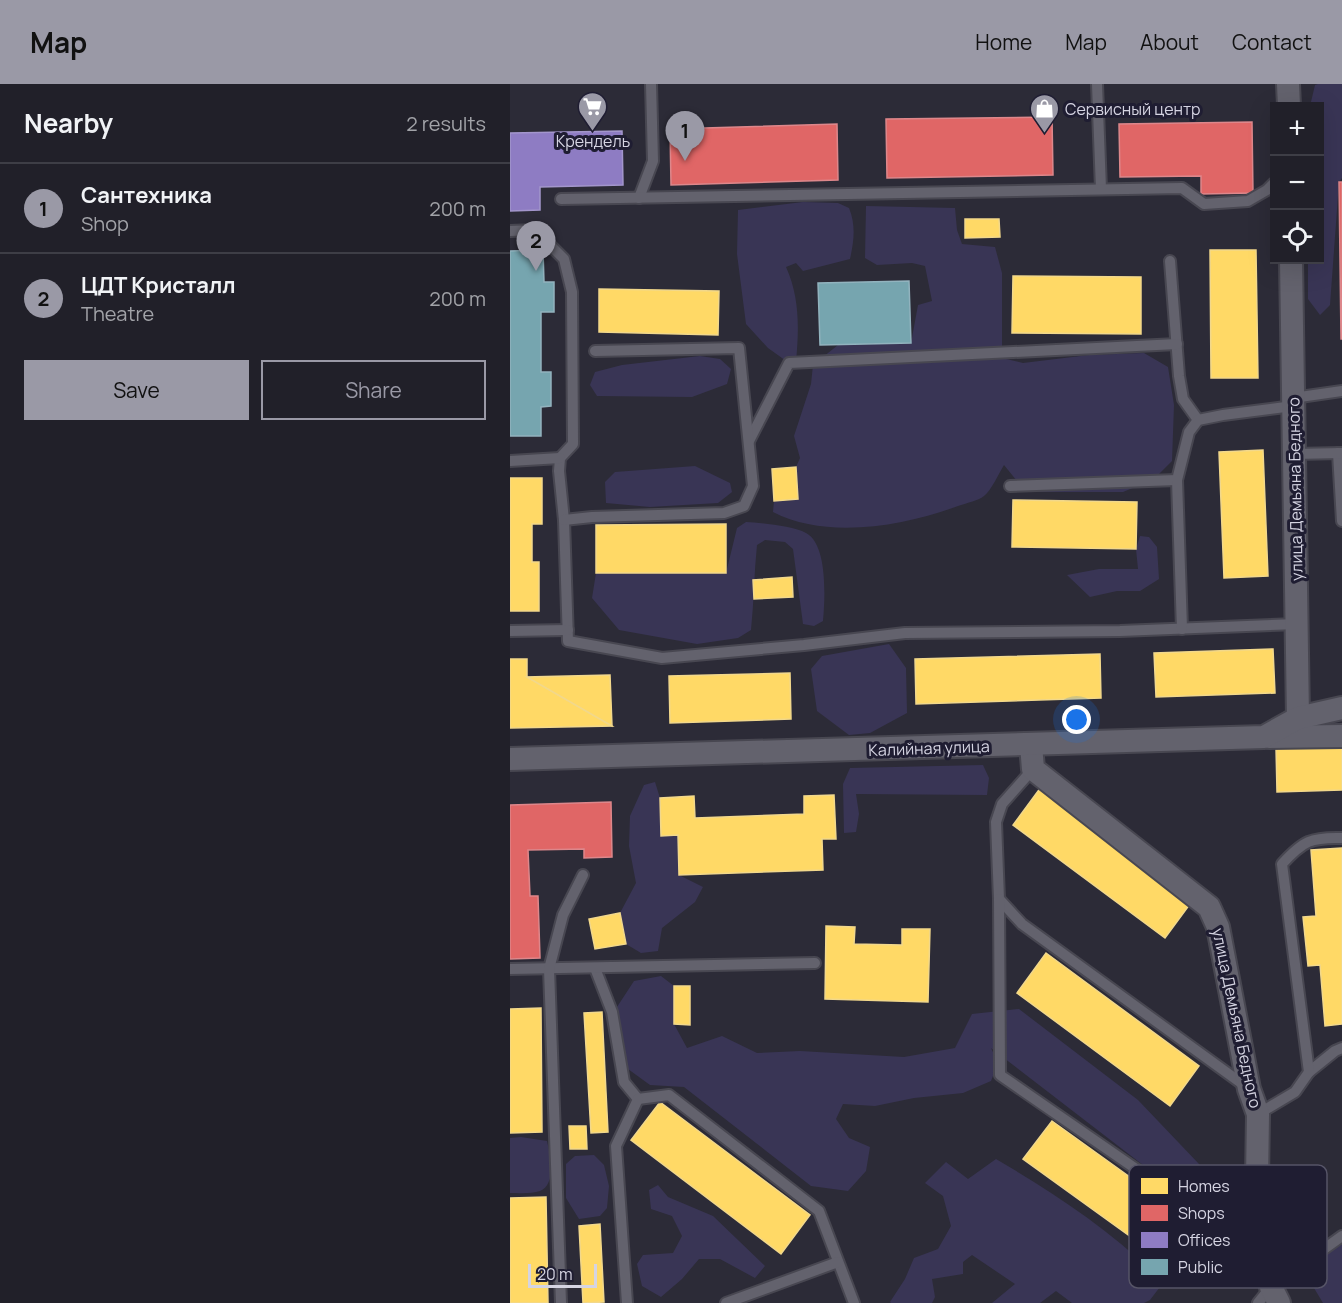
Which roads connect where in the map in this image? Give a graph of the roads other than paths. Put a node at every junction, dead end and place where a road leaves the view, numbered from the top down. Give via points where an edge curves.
1 (651, 84) edge
2 (1097, 84) edge
3 (1288, 84) edge
4 (1289, 102) edge
5 (1270, 186) edge
6 (1101, 189) junction
7 (639, 198) junction
8 (561, 199) dead end
9 (510, 231) edge
10 (1170, 261) dead end
11 (1291, 264) edge
12 (1177, 344) junction
13 (595, 351) dead end
14 (1342, 392) edge
15 (1293, 402) junction
16 (1198, 420) junction
17 (749, 441) junction
18 (1340, 453) edge
19 (1294, 454) junction
20 (561, 458) junction
21 (510, 461) edge
22 (1177, 480) junction
23 (1010, 486) dead end
24 (564, 520) junction
25 (1342, 521) edge
26 (1297, 624) junction
27 (1182, 629) junction
28 (568, 630) junction
29 (510, 632) edge
30 (1342, 708) edge
31 (1298, 718) junction
32 (1342, 736) edge
33 (1264, 737) junction
34 (1031, 745) junction
35 (510, 759) edge
36 (1033, 769) junction
37 (1342, 837) edge
38 (584, 875) dead end
39 (999, 899) junction
40 (815, 963) dead end
41 (595, 968) junction
42 (510, 969) edge
43 (549, 969) junction
44 (1342, 1048) edge
45 (1309, 1072) junction
46 (1249, 1089) junction
47 (638, 1099) junction
48 (1258, 1114) junction
49 (1130, 1165) edge
50 (1257, 1165) edge
51 (1342, 1236) edge
52 (1327, 1249) edge
53 (838, 1263) junction
54 (1281, 1288) edge
55 (1269, 1298) edge
56 (561, 1303) edge
57 (627, 1303) edge
58 (726, 1303) edge
59 (854, 1303) edge

1 - 7 lane via 653,160
2 - 6 lane
3 - 4 street
5 - 6 lane via 1248,201 1204,204 1182,188
6 - 7 lane
7 - 8 lane
9 - 20 lane via 535,230 564,259 572,292 573,444
10 - 12 lane
11 - 15 street, улица Демьяна Бедного
12 - 16 lane via 1184,399
12 - 17 lane via 789,363
13 - 17 lane via 739,348
14 - 15 lane
15 - 16 lane
15 - 19 street, улица Демьяна Бедного
16 - 22 lane via 1189,432
17 - 24 lane via 753,486 744,506 724,513
18 - 19 lane
18 - 25 lane
19 - 26 street, улица Демьяна Бедного
20 - 21 lane
20 - 24 lane
22 - 23 lane
22 - 27 lane
24 - 28 lane
26 - 27 lane
26 - 31 street, улица Демьяна Бедного
27 - 28 lane via 905,633 662,658 568,641
28 - 29 lane
30 - 31 street, Калийная улица
31 - 33 street, Калийная улица
32 - 33 street
33 - 34 street, Калийная улица
34 - 35 street, Калийная улица
34 - 36 street
36 - 39 lane via 1002,804 996,822
36 - 46 street, улица Демьяна Бедного via 1209,907 1218,927
37 - 45 lane via 1318,837 1297,848 1282,864
38 - 43 lane via 562,915
39 - 46 lane via 1022,924
39 - 49 lane via 1000,1075
40 - 41 lane
41 - 43 lane
41 - 47 lane via 612,1012 624,1082
42 - 43 lane
43 - 56 lane
44 - 45 lane
45 - 48 lane via 1295,1092
46 - 48 street, улица Демьяна Бедного
47 - 53 lane via 669,1095 819,1211
47 - 57 lane via 616,1146
48 - 50 street, улица Демьяна Бедного
51 - 52 lane
53 - 58 lane
53 - 59 lane
54 - 55 lane

